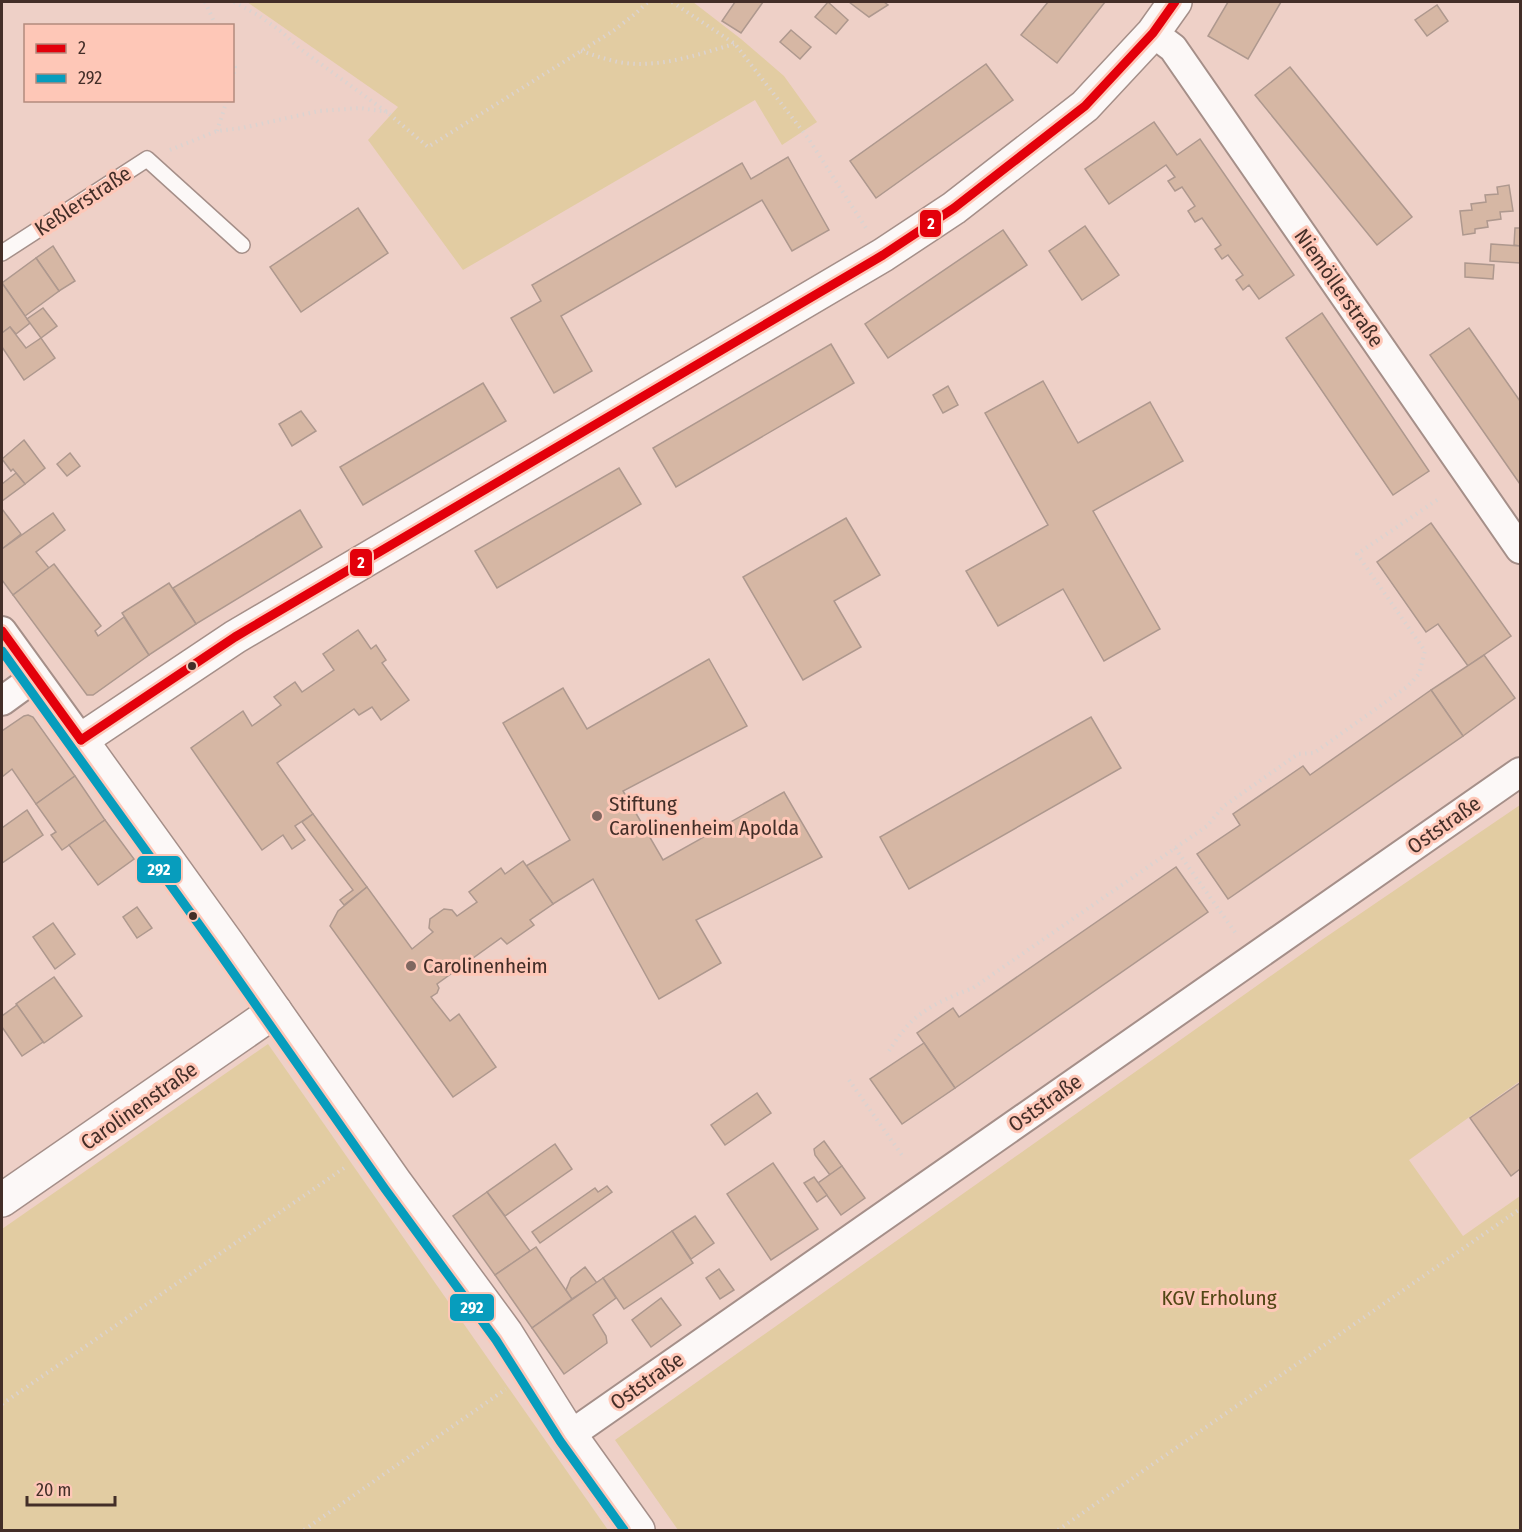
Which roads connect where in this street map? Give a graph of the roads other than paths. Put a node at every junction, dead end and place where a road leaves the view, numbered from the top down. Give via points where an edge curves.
1 (1175, 2) edge
2 (1153, 33) junction
3 (242, 245) dead end
4 (2, 253) edge
5 (1521, 549) edge
6 (2, 631) edge
7 (35, 677) junction
8 (2, 701) edge
9 (81, 740) junction
10 (1521, 772) edge
11 (275, 1011) junction
12 (2, 1200) edge
13 (570, 1435) junction
14 (638, 1530) edge

1 - 2 street
2 - 5 street, Niemöllerstraße via 1173,48
2 - 9 street via 1085,106 954,208 883,255 235,637
3 - 4 lane, Keßlerstraße via 147,159
6 - 7 street
7 - 8 street
7 - 9 street
9 - 11 street
10 - 13 street, Oststraße
11 - 12 street, Carolinenstraße
11 - 13 street via 506,1333
13 - 14 street

